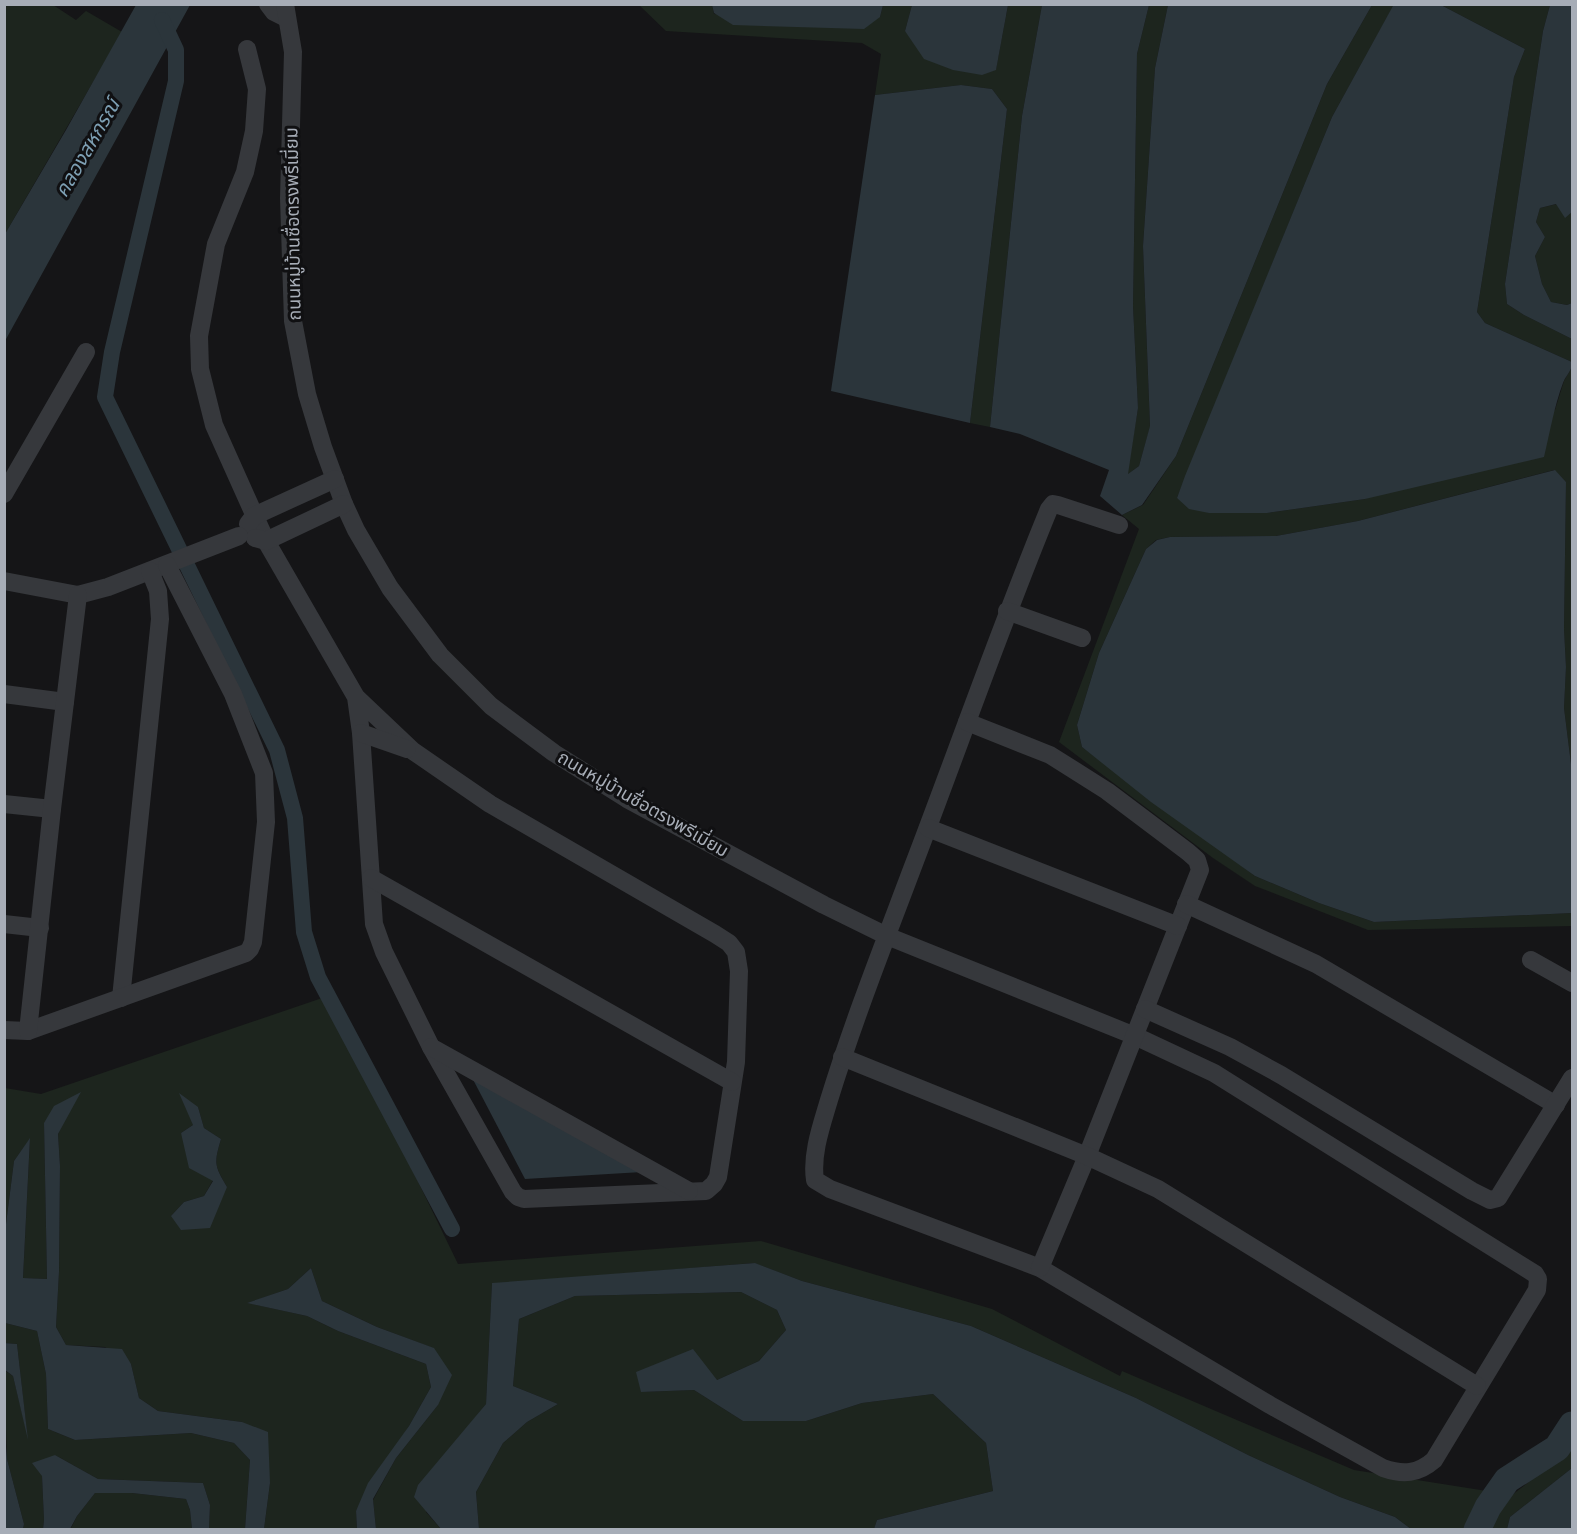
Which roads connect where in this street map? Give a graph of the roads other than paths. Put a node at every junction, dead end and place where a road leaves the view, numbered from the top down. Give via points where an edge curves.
1 (268, 4) edge
2 (286, 11) edge
3 (247, 49) dead end
4 (86, 352) dead end
5 (335, 479) junction
6 (4, 494) edge
7 (344, 504) junction
8 (254, 516) junction
9 (1119, 525) dead end
10 (239, 536) junction
11 (266, 540) junction
12 (162, 567) junction
13 (4, 581) edge
14 (78, 595) junction
15 (185, 598) junction
16 (159, 606) junction
17 (1007, 611) junction
18 (1082, 639) dead end
19 (4, 694) edge
20 (356, 697) junction
21 (65, 702) junction
22 (967, 722) junction
23 (361, 733) junction
24 (413, 751) junction
25 (4, 804) edge
26 (52, 809) junction
27 (928, 828) junction
28 (370, 878) junction
29 (1186, 904) junction
30 (4, 924) edge
31 (1178, 926) junction
32 (40, 928) junction
33 (886, 936) junction
34 (1531, 960) dead end
35 (1572, 983) edge
36 (121, 998) junction
37 (1145, 1009) junction
38 (4, 1030) edge
39 (28, 1031) junction
40 (1135, 1036) junction
41 (431, 1047) junction
42 (842, 1057) junction
43 (1572, 1078) edge
44 (732, 1082) junction
45 (1556, 1105) junction
46 (1087, 1156) junction
47 (691, 1192) junction
48 (1040, 1268) junction
49 (1477, 1386) junction

1 - 2 street, ถนนหมู่บ้านซื่อตรงพรีเมี่ยม via 274,12
2 - 5 street, ถนนหมู่บ้านซื่อตรงพรีเมี่ยม via 293,52 293,321 307,394
3 - 8 street via 257,89 250,153 216,244 199,336 200,369 214,425
4 - 6 street
5 - 7 street, ถนนหมู่บ้านซื่อตรงพรีเมี่ยม
5 - 8 street
7 - 11 street
7 - 33 street, ถนนหมู่บ้านซื่อตรงพรีเมี่ยม via 390,588 440,655 491,706 627,800
8 - 10 street
8 - 11 street
9 - 17 street via 1053,504
10 - 11 street
10 - 12 street
11 - 20 street
12 - 14 street
12 - 15 street
12 - 16 street
13 - 14 street
14 - 21 street
15 - 16 street
15 - 36 street via 233,694 264,772 266,822 253,942 246,953
16 - 36 street
17 - 18 street
17 - 22 street
19 - 21 street
20 - 23 street
20 - 24 street
21 - 26 street
22 - 27 street
22 - 29 street via 1050,755 1107,791 1188,852 1197,860 1200,870
23 - 24 street
23 - 28 street
24 - 44 street via 490,804 729,944 736,952 739,971
25 - 26 street
26 - 32 street
27 - 31 street
27 - 33 street
28 - 41 street via 374,924 384,952
28 - 44 street
29 - 31 street
29 - 45 street via 1316,964
30 - 32 street
31 - 37 street
32 - 39 street
33 - 40 street, ถนนหมู่บ้านซื่อตรงพรีเมี่ยม
33 - 42 street
34 - 35 street
36 - 39 street
37 - 40 street
37 - 45 street via 1240,1053 1490,1200 1498,1198
38 - 39 street
40 - 46 street
40 - 49 street, ถนนหมู่บ้านซื่อตรงพรีเมี่ยม via 1214,1073 1535,1274 1537,1290
41 - 47 street
41 - 47 street via 518,1197
42 - 46 street
42 - 48 street via 821,1130 816,1180 830,1189
43 - 45 street
44 - 47 street via 718,1177 706,1191
46 - 48 street
46 - 49 street via 1178,1200
48 - 49 street via 1270,1405 1397,1473 1417,1471 1434,1460

